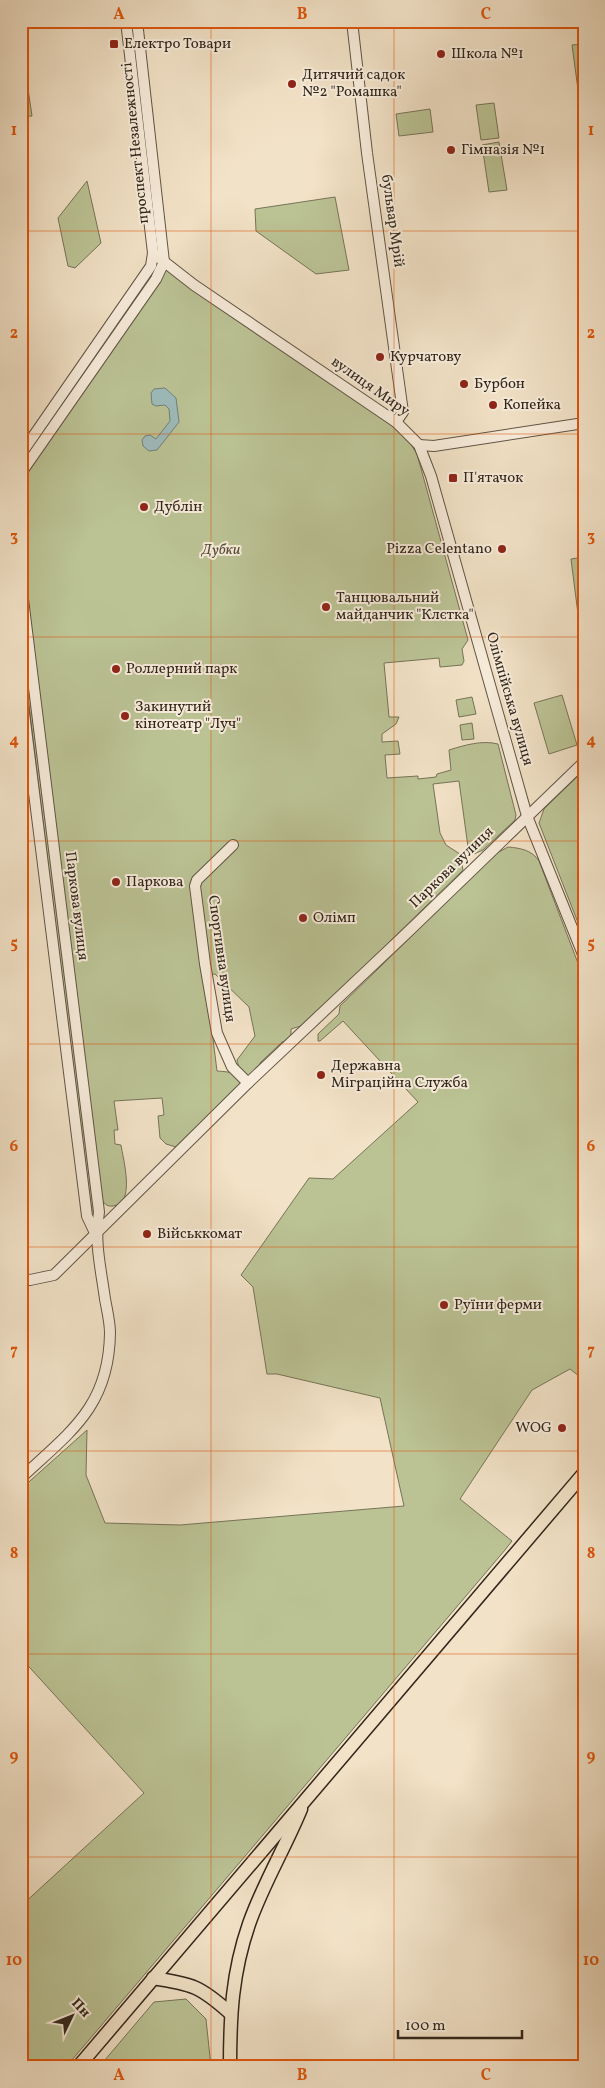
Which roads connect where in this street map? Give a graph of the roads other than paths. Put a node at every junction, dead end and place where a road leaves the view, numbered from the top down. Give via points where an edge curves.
1 (126, 21) edge
2 (137, 21) edge
3 (352, 21) edge
4 (153, 253) junction
5 (164, 262) junction
6 (396, 422) junction
7 (584, 424) edge
8 (420, 445) junction
9 (21, 454) edge
10 (21, 473) edge
11 (21, 584) edge
12 (21, 689) edge
13 (584, 762) edge
14 (527, 816) junction
15 (233, 845) dead end
16 (584, 957) edge
17 (248, 1084) junction
18 (96, 1233) junction
19 (21, 1279) edge
20 (584, 1473) edge
21 (21, 1478) edge
22 (304, 1800) junction
23 (153, 1978) junction
24 (230, 2012) junction
25 (78, 2067) edge
26 (230, 2067) edge

1 - 4 street, проспект Незалежності
2 - 5 street, проспект Незалежності
3 - 6 street, бульвар Мрій via 403,412
4 - 5 street, вулиця Миру
4 - 9 street via 151,266
5 - 6 street, вулиця Миру
5 - 10 street via 156,279
6 - 8 street, вулиця Миру
7 - 8 street via 434,446
8 - 14 street, Олімпійська вулиця
11 - 18 street, Паркова вулиця via 98,1212
12 - 18 street, Паркова вулиця via 87,1216
13 - 14 street, Паркова вулиця
14 - 16 street, Олімпійська вулиця
14 - 17 street, Паркова вулиця
15 - 17 street, Спортивна вулиця via 197,880 195,886 217,1033 232,1067
17 - 18 street, Паркова вулиця
18 - 19 street via 54,1275
18 - 21 street via 110,1331 108,1364 101,1389 85,1416
20 - 22 main road
22 - 23 main road
22 - 24 main road via 249,1923
23 - 24 main road via 201,1989
23 - 25 main road
24 - 26 main road

